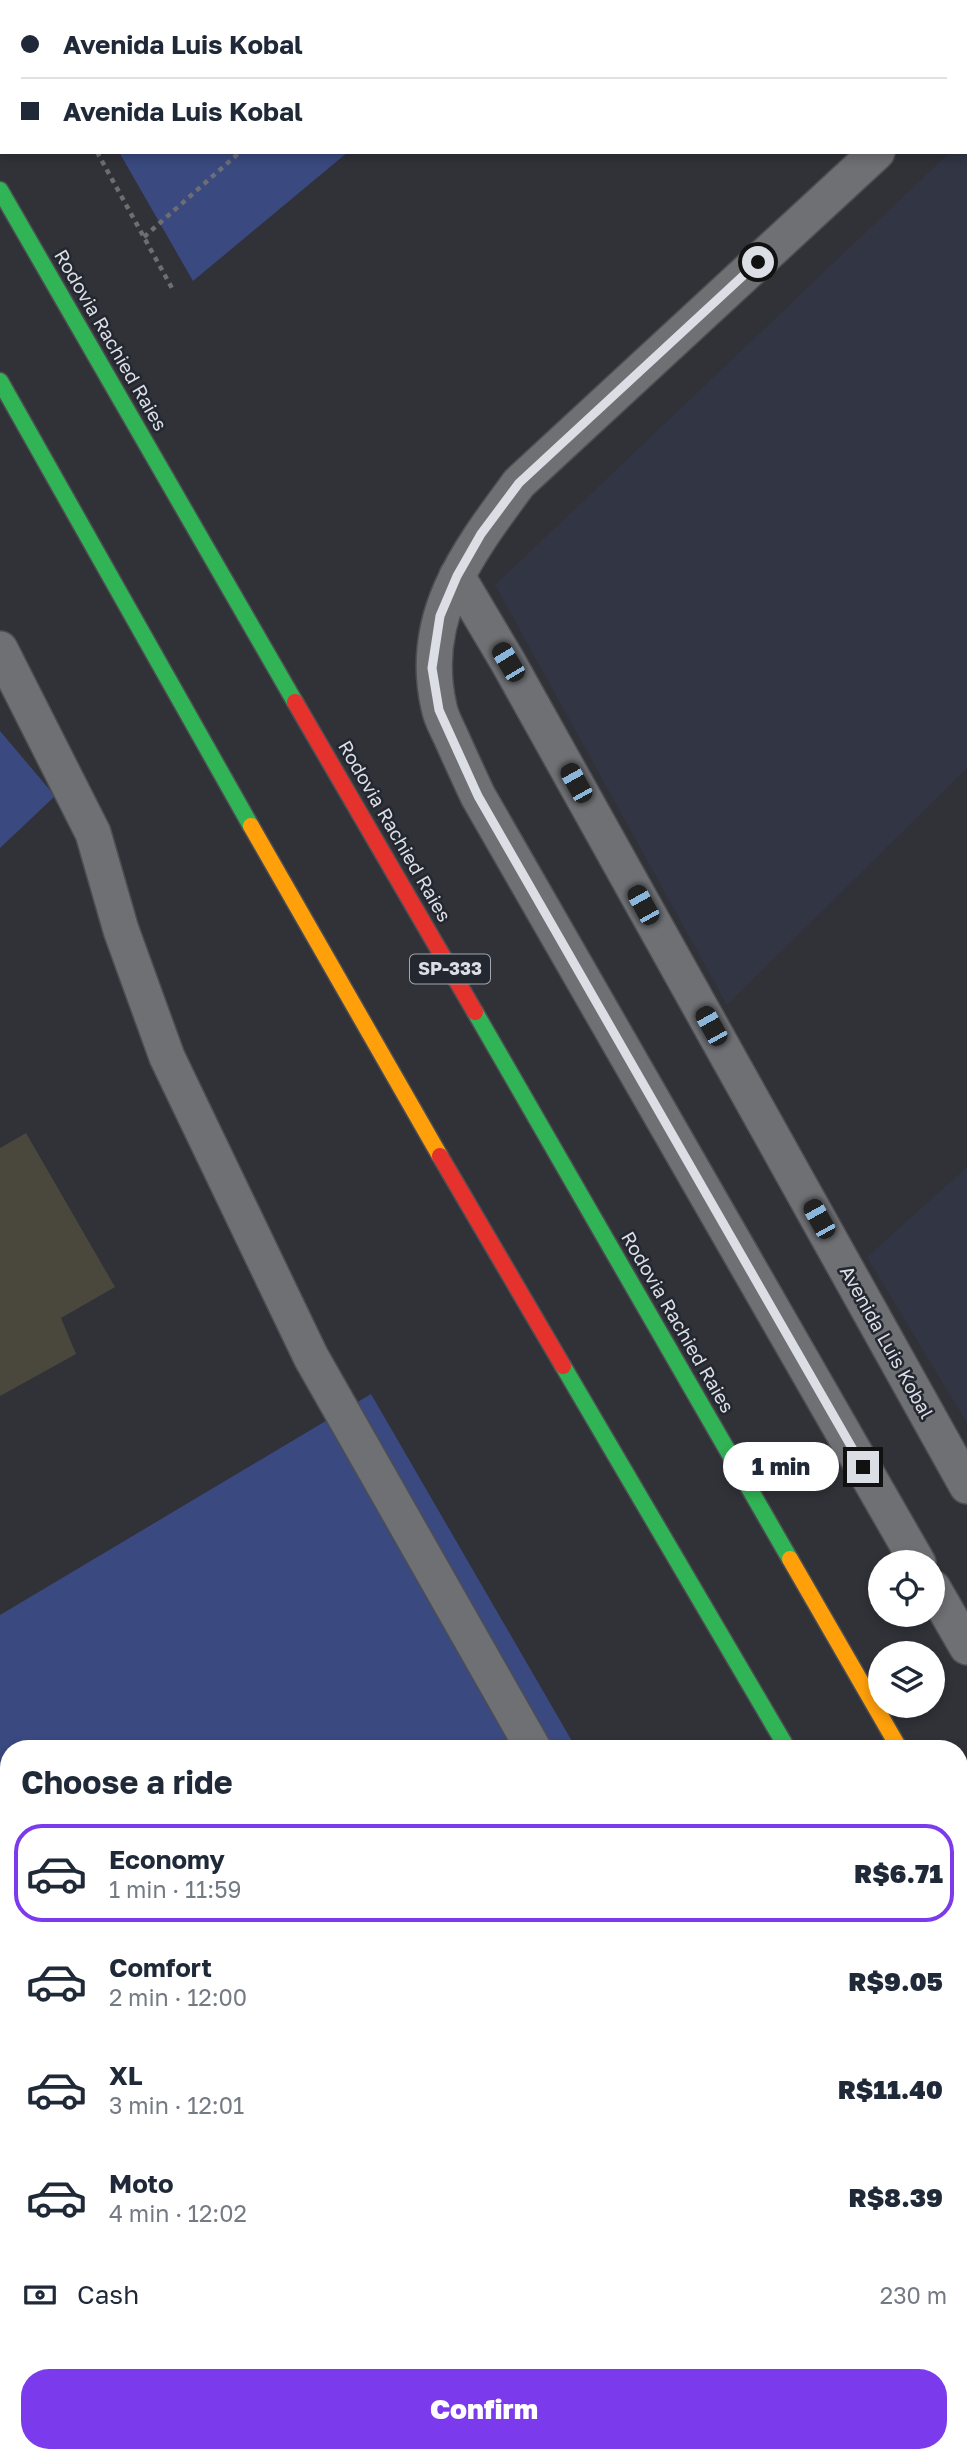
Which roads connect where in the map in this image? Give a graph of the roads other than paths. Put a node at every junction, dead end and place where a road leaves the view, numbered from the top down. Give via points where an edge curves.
1 (875, 154) edge
2 (0, 190) edge
3 (0, 382) edge
4 (457, 576) junction
5 (0, 649) edge
6 (967, 1486) edge
7 (911, 1550) edge
8 (945, 1609) edge
9 (967, 1647) edge
10 (528, 1740) edge
11 (782, 1740) edge
12 (893, 1740) edge

1 - 4 street via 519,483
2 - 12 highway, Rodovia Rachied Raies / SP-333
3 - 11 highway via 359,1018
4 - 6 street, Avenida Luis Kobal
4 - 7 street via 440,616 432,668 439,710 478,796
5 - 10 street via 93,834 121,930 167,1057 311,1357
8 - 9 street

